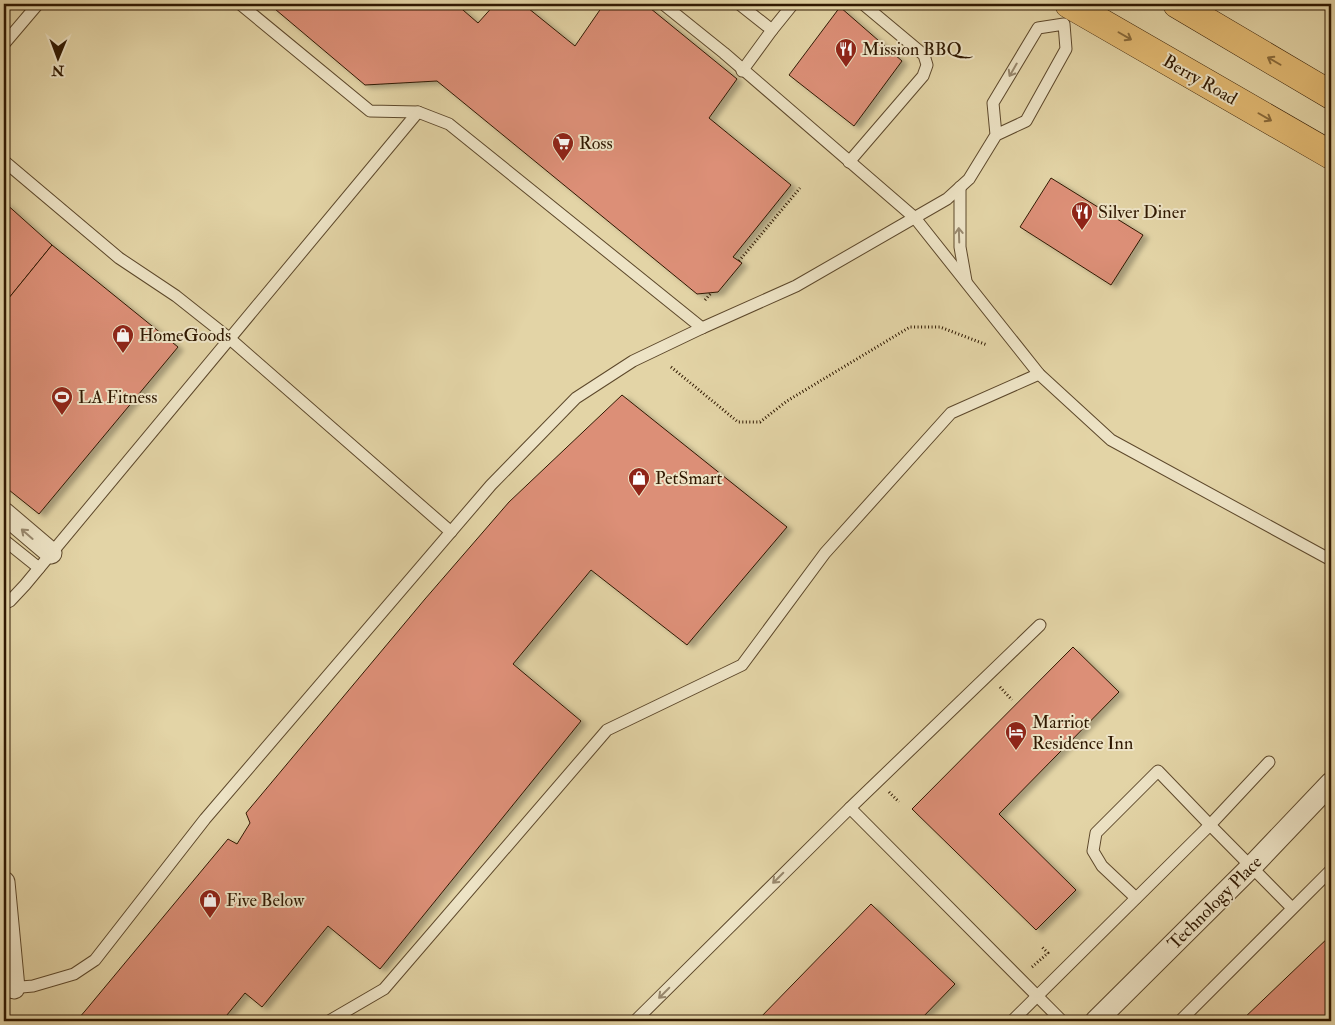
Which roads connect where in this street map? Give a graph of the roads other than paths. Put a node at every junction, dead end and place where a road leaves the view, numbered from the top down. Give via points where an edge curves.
1 (38, 4) edge
2 (240, 4) edge
3 (662, 4) edge
4 (739, 4) edge
5 (793, 4) edge
6 (863, 4) edge
7 (1177, 4) edge
8 (1078, 11) edge
9 (772, 30) junction
10 (4, 44) edge
11 (742, 71) junction
12 (1331, 95) edge
13 (418, 112) junction
14 (996, 135) junction
15 (1331, 155) edge
16 (4, 161) edge
17 (848, 162) junction
18 (960, 187) junction
19 (915, 218) junction
20 (966, 283) junction
21 (702, 328) junction
22 (229, 338) junction
23 (1039, 374) junction
24 (4, 514) edge
25 (451, 532) junction
26 (4, 540) edge
27 (45, 560) junction
28 (1331, 560) edge
29 (4, 604) edge
30 (1040, 625) dead end
31 (1269, 762) dead end
32 (1331, 783) edge
33 (850, 808) junction
34 (1210, 825) junction
35 (1252, 866) junction
36 (1331, 870) edge
37 (4, 882) edge
38 (1136, 898) junction
39 (1292, 908) junction
40 (9, 988) edge
41 (1037, 996) junction
42 (329, 1021) edge
43 (636, 1021) edge
44 (1012, 1021) edge
45 (1062, 1021) edge
46 (1096, 1021) edge
47 (1180, 1021) edge

1 - 10 lane
2 - 13 lane via 370,112
3 - 11 lane
4 - 9 lane
5 - 9 lane
6 - 17 lane via 924,55 927,65 923,76
12 -> 7 highway
8 - 14 lane via 1066,49 1026,121
8 -> 14 lane via 1038,28 993,103
8 -> 15 highway, Berry Road
9 - 11 lane
11 - 17 lane
13 - 21 lane via 449,124
13 - 22 lane
14 - 18 lane via 969,179
16 - 22 lane via 119,258 176,296
17 - 19 lane
18 - 19 lane via 947,199
20 -> 18 lane via 960,248
19 - 20 lane
19 - 21 lane via 796,286
20 - 23 lane
21 - 25 lane via 633,360 576,398 497,478
22 - 25 lane
22 - 27 lane
23 - 28 lane via 1111,440
23 - 42 lane via 951,413 825,553 742,665 607,730 384,989
27 -> 24 street
25 - 40 lane via 205,819 95,960 74,974 33,986
26 - 27 lane
27 - 29 lane via 10,602
30 - 33 lane
31 - 34 lane
32 - 35 street, Technology Place
33 - 41 lane
33 -> 43 lane
34 - 35 lane
34 - 38 lane
34 - 38 lane via 1158,771 1096,833 1093,851 1102,866
35 - 39 lane
35 - 46 street, Technology Place
36 - 39 lane
37 - 40 street
38 - 41 lane
39 - 47 lane
41 - 44 lane
41 - 45 lane

